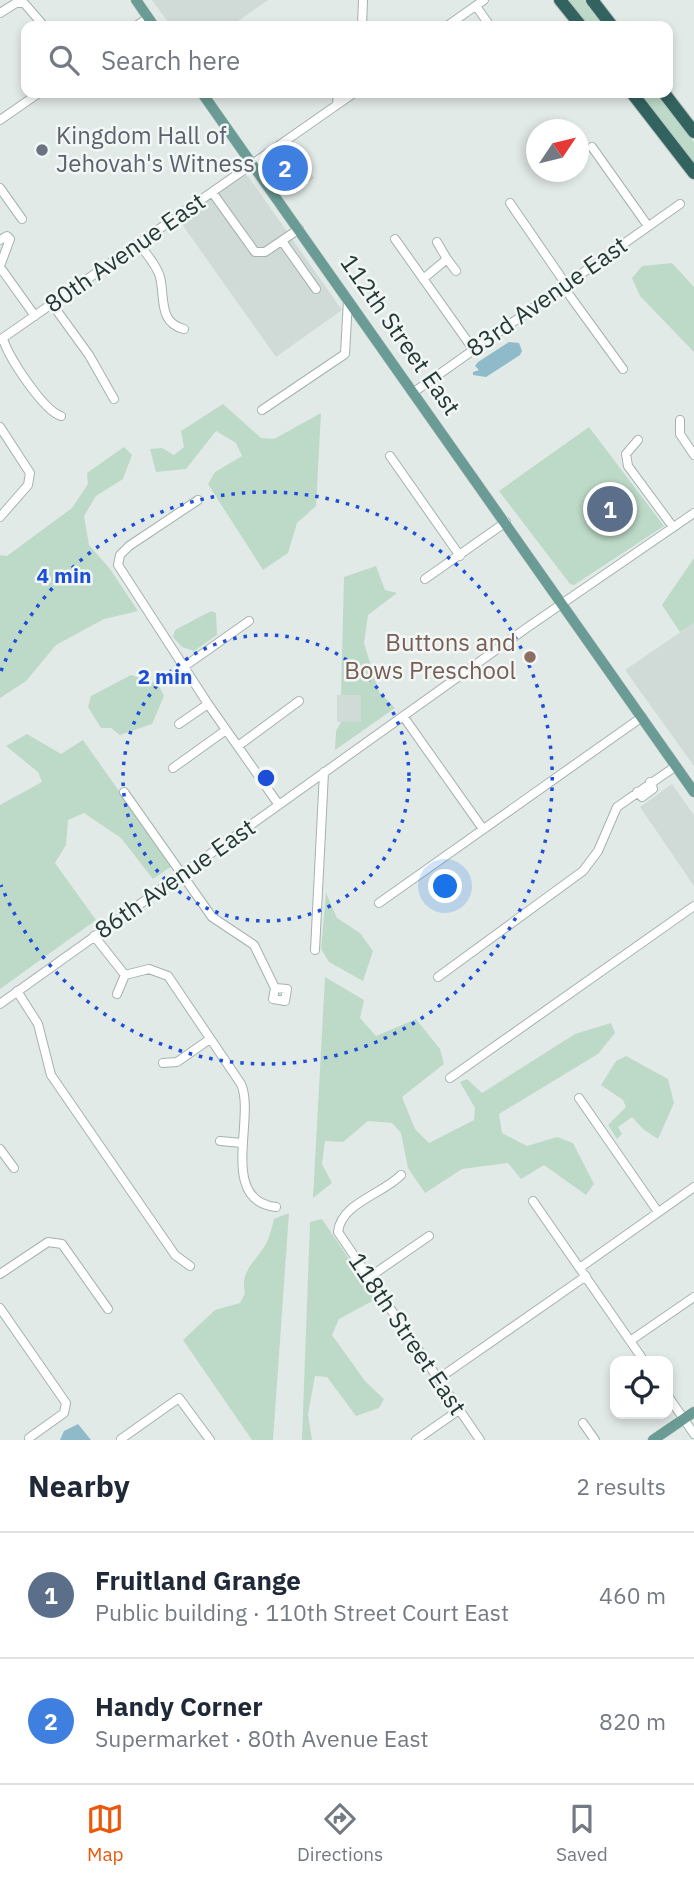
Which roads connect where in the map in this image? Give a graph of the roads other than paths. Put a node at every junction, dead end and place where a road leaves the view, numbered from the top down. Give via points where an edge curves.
1 (136, 0) edge
2 (363, 0) edge
3 (484, 0) edge
4 (560, 0) edge
5 (592, 0) edge
6 (476, 6) junction
7 (0, 13) edge
8 (40, 21) edge
9 (150, 21) edge
10 (362, 21) edge
11 (454, 21) edge
12 (486, 21) edge
13 (577, 21) edge
14 (608, 21) edge
15 (32, 98) edge
16 (206, 98) edge
17 (338, 98) edge
18 (346, 98) edge
19 (636, 98) edge
20 (668, 98) edge
21 (337, 104) junction
22 (0, 120) edge
23 (694, 132) edge
24 (592, 147) dead end
25 (252, 163) junction
26 (694, 173) edge
27 (0, 188) edge
28 (212, 192) junction
29 (510, 203) dead end
30 (680, 204) dead end
31 (22, 219) dead end
32 (648, 226) junction
33 (299, 229) junction
34 (395, 239) dead end
35 (0, 240) edge
36 (282, 241) junction
37 (437, 242) dead end
38 (139, 244) junction
39 (447, 259) junction
40 (0, 267) edge
41 (456, 271) dead end
42 (423, 279) junction
43 (564, 284) junction
44 (316, 289) dead end
45 (348, 299) junction
46 (52, 304) junction
47 (34, 316) junction
48 (184, 329) dead end
49 (1, 339) edge
50 (473, 349) junction
51 (623, 369) dead end
52 (414, 392) junction
53 (114, 399) dead end
54 (262, 410) dead end
55 (61, 416) dead end
56 (680, 420) dead end
57 (0, 427) edge
58 (638, 440) dead end
59 (694, 455) edge
60 (390, 456) dead end
61 (198, 500) dead end
62 (694, 513) edge
63 (0, 517) edge
64 (506, 522) junction
65 (673, 527) junction
66 (460, 556) junction
67 (425, 579) dead end
68 (563, 602) junction
69 (249, 621) dead end
70 (185, 666) junction
71 (299, 701) dead end
72 (208, 704) junction
73 (403, 716) junction
74 (642, 716) junction
75 (179, 724) dead end
76 (226, 730) junction
77 (238, 746) junction
78 (676, 766) junction
79 (173, 768) dead end
80 (324, 772) junction
81 (124, 792) dead end
82 (694, 792) edge
83 (279, 805) junction
84 (483, 829) junction
85 (182, 874) junction
86 (379, 903) dead end
87 (694, 906) edge
88 (94, 936) junction
89 (315, 950) dead end
90 (125, 975) junction
91 (438, 977) dead end
92 (275, 988) dead end
93 (18, 991) junction
94 (117, 994) dead end
95 (0, 1004) edge
96 (210, 1039) junction
97 (163, 1063) dead end
98 (450, 1078) dead end
99 (579, 1098) dead end
100 (220, 1141) dead end
101 (242, 1143) junction
102 (0, 1149) edge
103 (14, 1168) dead end
104 (401, 1175) dead end
105 (694, 1187) edge
106 (533, 1201) dead end
107 (276, 1207) dead end
108 (658, 1212) junction
109 (429, 1236) dead end
110 (190, 1266) dead end
111 (583, 1271) junction
112 (0, 1274) edge
113 (368, 1278) junction
114 (694, 1297) edge
115 (0, 1308) edge
116 (107, 1309) dead end
117 (630, 1341) junction
118 (640, 1356) edge
119 (438, 1379) junction
120 (673, 1403) edge
121 (459, 1410) junction
122 (694, 1412) edge
123 (684, 1419) junction
124 (583, 1423) dead end
125 (694, 1434) edge
126 (35, 1438) edge
127 (121, 1438) edge
128 (210, 1440) edge
129 (416, 1440) edge
130 (480, 1440) edge
131 (595, 1440) edge
132 (653, 1440) edge

1 - 9 main road
2 - 10 street
3 - 6 street
4 - 13 highway
5 - 14 highway
6 - 11 street
6 - 12 street
7 - 8 street via 19,2 30,7
15 - 22 street
16 - 25 main road, 112th Street East
17 - 21 street
18 - 21 street, 80th Avenue East
19 - 26 highway
20 - 23 highway
21 - 25 street, 80th Avenue East
24 - 32 street
25 - 28 street, 80th Avenue East
25 - 33 main road, 112th Street East
27 - 31 street
28 - 36 street via 256,252 265,253
28 - 38 street, 80th Avenue East
29 - 43 street
30 - 32 street, 83rd Avenue East
32 - 43 street, 83rd Avenue East
33 - 36 street
33 - 45 main road, 112th Street East
34 - 42 street
35 - 40 street via 10,239
36 - 44 street
37 - 39 street
38 - 46 street, 80th Avenue East
38 - 48 street via 160,276 167,316
39 - 41 street
39 - 42 street
40 - 47 street
42 - 50 street
43 - 50 street, 83rd Avenue East
43 - 51 street
45 - 52 main road, 112th Street East
45 - 54 street via 345,354
46 - 47 street, 80th Avenue East
46 - 53 street
47 - 49 street, 80th Avenue East
49 - 55 street via 48,409
50 - 52 street, 83rd Avenue East
52 - 64 main road, 112th Street East
56 - 59 street via 680,434
57 - 63 street via 30,473 27,485
58 - 65 street via 626,454 628,466
60 - 66 street
61 - 70 street via 129,545 118,561 124,579
62 - 65 street, 86th Avenue East
64 - 66 street
64 - 68 main road, 112th Street East
65 - 68 street, 86th Avenue East
66 - 67 street
68 - 73 street, 86th Avenue East
68 - 74 main road, 112th Street East
69 - 70 street
70 - 72 street
71 - 77 street
72 - 75 street
72 - 76 street
73 - 80 street, 86th Avenue East
73 - 84 street
74 - 78 main road, 112th Street East
74 - 84 street
76 - 77 street
76 - 79 street
77 - 83 street
78 - 82 main road, 112th Street East
78 - 91 street via 614,812 598,851 583,871
80 - 83 street, 86th Avenue East
80 - 89 street
81 - 85 street
83 - 85 street, 86th Avenue East
84 - 86 street
85 - 88 street, 86th Avenue East
85 - 92 street via 216,921 254,945
87 - 98 street
88 - 90 street
88 - 93 street, 86th Avenue East
90 - 94 street
90 - 96 street via 154,969 168,976
93 - 95 street, 86th Avenue East
93 - 110 street via 38,1024 55,1080 175,1255
96 - 97 street via 177,1062
96 - 101 street via 244,1092
99 - 108 street
100 - 101 street
101 - 107 street via 244,1182 263,1203
102 - 103 street
104 - 113 street, 118th Street East via 348,1212 338,1227
105 - 108 street
106 - 111 street
108 - 111 street
109 - 113 street
111 - 117 street
111 - 119 street
112 - 116 street via 55,1241 62,1244
113 - 119 street, 118th Street East
114 - 117 street
115 - 126 street via 65,1400 67,1408
117 - 118 street
119 - 121 street, 118th Street East
120 - 123 street
121 - 129 street
121 - 130 street, 118th Street East
122 - 123 main road
123 - 125 street
123 - 132 main road
124 - 131 street
127 - 128 street via 180,1398

